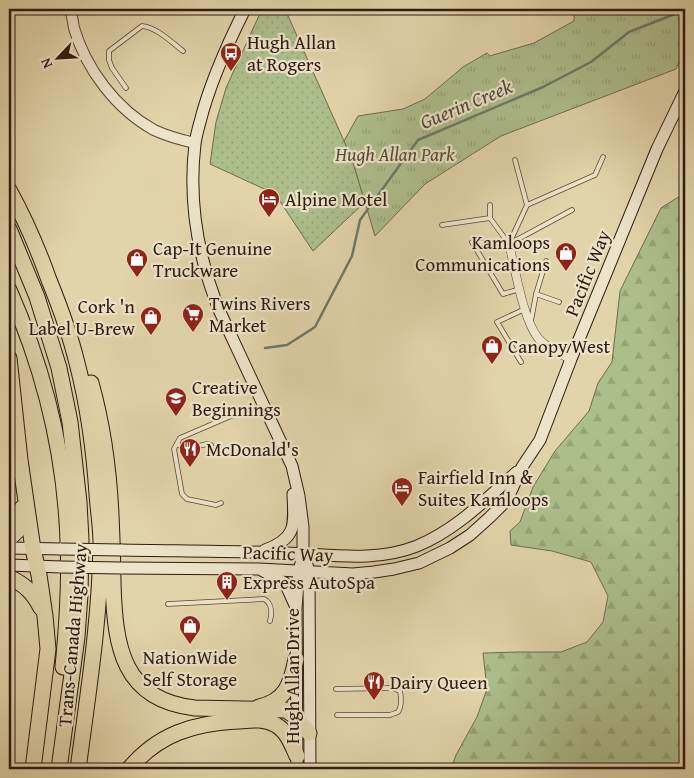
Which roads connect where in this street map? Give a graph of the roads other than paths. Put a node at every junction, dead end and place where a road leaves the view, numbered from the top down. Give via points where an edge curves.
1 (70, 9) edge
2 (245, 9) edge
3 (183, 51) dead end
4 (126, 88) dead end
5 (685, 91) edge
6 (195, 143) junction
7 (603, 157) dead end
8 (515, 160) dead end
9 (9, 190) edge
10 (490, 205) dead end
11 (527, 205) junction
12 (572, 210) dead end
13 (490, 218) junction
14 (442, 225) dead end
15 (9, 229) edge
16 (509, 244) junction
17 (546, 261) dead end
18 (520, 289) junction
19 (9, 290) edge
20 (536, 294) junction
21 (558, 302) dead end
22 (525, 309) junction
23 (530, 323) junction
24 (66, 324) junction
25 (9, 358) edge
26 (571, 359) junction
27 (521, 362) dead end
28 (249, 411) dead end
29 (177, 444) junction
30 (211, 445) dead end
31 (20, 460) junction
32 (292, 466) junction
33 (522, 468) junction
34 (221, 503) dead end
35 (461, 521) junction
36 (470, 535) junction
37 (9, 538) edge
38 (9, 548) edge
39 (33, 549) junction
40 (258, 552) junction
41 (303, 554) junction
42 (9, 565) edge
43 (37, 565) junction
44 (260, 569) junction
45 (304, 572) junction
46 (9, 577) edge
47 (168, 604) dead end
48 (296, 608) junction
49 (45, 616) junction
50 (270, 620) dead end
51 (296, 659) junction
52 (336, 689) dead end
53 (250, 708) junction
54 (336, 715) dead end
55 (296, 717) junction
56 (64, 729) junction
57 (309, 733) junction
58 (297, 763) edge
59 (33, 769) edge
60 (59, 769) edge
61 (78, 769) edge
62 (129, 769) edge
63 (310, 769) edge

1 - 6 street via 74,28 90,65 114,99 154,130
2 - 6 main road, Hugh Allan Drive via 211,85
3 - 4 lane via 160,33 142,26 109,51 112,68
5 - 26 main road, Pacific Way via 657,149
6 - 32 main road, Hugh Allan Drive via 194,202 202,262 220,312
7 - 11 lane via 595,175
8 - 11 lane
9 - 24 highway, Trans-Canada Highway via 39,252
10 - 13 lane
11 - 16 lane
12 - 16 lane
13 - 14 lane
13 - 16 lane
15 - 56 highway, Trans-Canada Highway via 36,297 58,368 75,459 81,540 80,595
16 - 18 street
16 - 18 lane via 472,242 503,294
17 - 20 lane
18 - 22 street
19 - 56 highway via 41,375 52,414 62,473 69,575 62,675
20 - 21 lane
20 - 23 lane
22 - 23 street
22 - 27 lane via 498,322
23 - 26 street via 538,338 554,352
24 - 53 highway via 89,374 101,427 111,513 114,614 117,637 129,670 141,686 168,702 195,708
24 - 61 highway, Trans-Canada Highway via 85,398 101,540 94,642
25 - 31 highway
26 - 33 main road, Pacific Way via 540,440
28 - 29 lane via 180,438
29 - 30 lane via 185,449
29 - 34 lane via 174,449 182,494 187,499 216,505
31 - 37 highway via 22,519 17,532
31 - 39 highway
32 - 40 main road via 294,524 286,539
32 - 41 main road, Hugh Allan Drive via 302,512
33 - 35 main road, Pacific Way
33 - 36 main road, Pacific Way via 507,500
35 - 36 main road
35 - 41 main road, Pacific Way via 431,540 390,553 352,557
36 - 45 main road, Pacific Way via 436,556 394,570 353,574
38 - 39 main road, Pacific Way
39 - 40 main road, Pacific Way, bridge
39 - 43 highway
40 - 41 main road, Pacific Way
41 - 45 main road, Hugh Allan Drive
42 - 43 main road, Pacific Way
43 - 44 main road, Pacific Way, bridge
43 - 49 highway
44 - 45 main road, Pacific Way
44 - 48 main road via 286,583
45 - 48 main road, Hugh Allan Drive
45 - 57 main road, Hugh Allan Drive
46 - 49 highway via 36,597
47 - 50 lane via 264,598 270,606
48 - 51 main road, Hugh Allan Drive
49 - 59 highway via 48,650
51 - 53 highway via 290,682 282,696 267,705
51 - 55 main road, Hugh Allan Drive
52 - 54 lane via 392,688 400,691 401,695 400,708 394,714
53 - 55 highway via 286,710
55 - 57 highway
55 - 58 main road, Hugh Allan Drive
56 - 60 highway, Trans-Canada Highway
57 - 63 main road, Hugh Allan Drive
58 - 62 highway via 282,729 264,720 231,721 193,727 165,738

